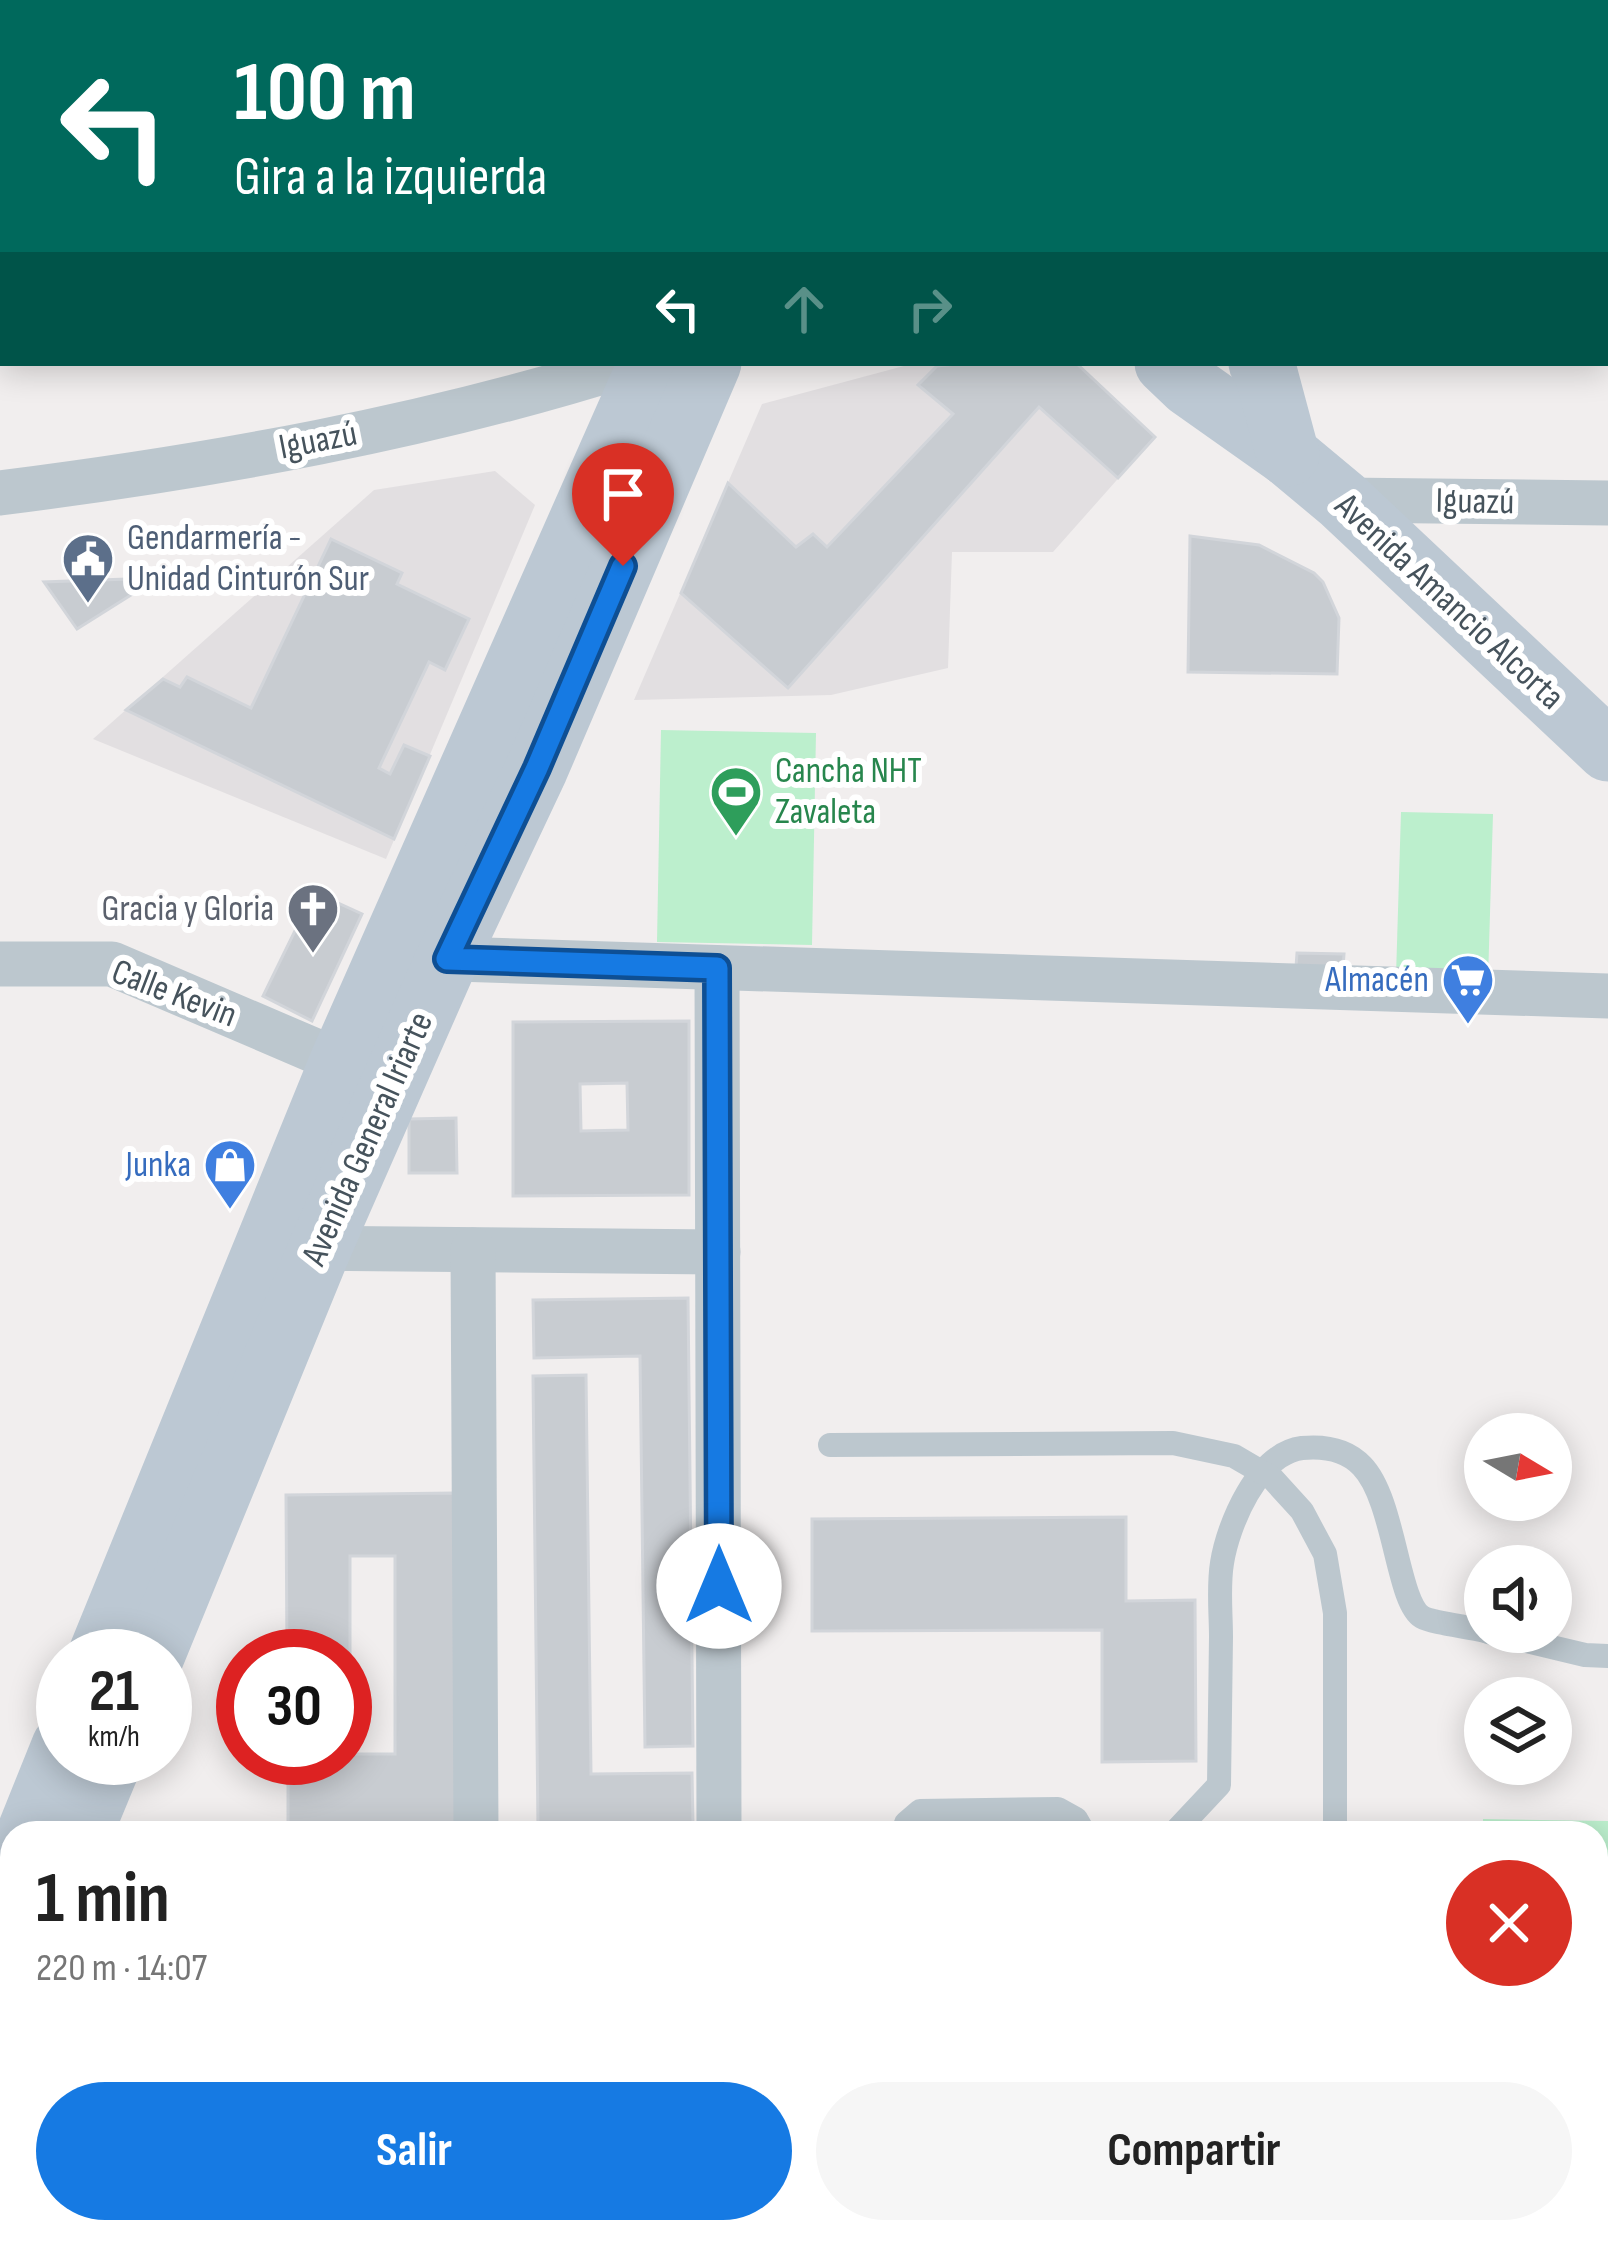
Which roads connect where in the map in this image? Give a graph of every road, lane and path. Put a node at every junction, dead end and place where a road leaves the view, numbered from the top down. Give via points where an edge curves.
1 (622, 366) edge
2 (649, 366) edge
3 (709, 366) edge
4 (1169, 366) edge
5 (1262, 366) edge
6 (1288, 455) junction
7 (0, 493) edge
8 (1342, 500) junction
9 (1608, 503) edge
10 (1608, 750) edge
11 (417, 958) junction
12 (0, 964) edge
13 (717, 968) junction
14 (1608, 996) edge
15 (340, 1062) junction
16 (292, 1248) junction
17 (473, 1250) junction
18 (718, 1252) junction
19 (830, 1445) dead end
20 (1464, 1626) edge
21 (112, 1629) edge
22 (162, 1629) edge
23 (1572, 1652) edge
24 (1608, 1656) edge
25 (47, 1785) edge
26 (101, 1785) edge
27 (33, 1821) edge
28 (86, 1821) edge
29 (476, 1821) edge
30 (719, 1821) edge
31 (908, 1821) edge
32 (1077, 1821) edge
33 (1186, 1821) edge
34 (1335, 1821) edge

1 - 7 street, Iguazú via 384,428
2 - 11 main road, Avenida General Iriarte
3 - 11 main road, Avenida General Iriarte via 537,768
4 - 6 main road, Avenida Amancio Alcorta
5 - 6 main road
6 - 8 main road, Avenida Amancio Alcorta
8 - 9 street, Iguazú
8 - 10 main road, Avenida Amancio Alcorta
11 - 13 street
11 - 15 main road, Avenida General Iriarte
11 - 16 main road, Avenida General Iriarte
12 - 15 street, Calle Kevin via 112,964
13 - 14 street
13 - 18 street
15 - 16 main road, Avenida General Iriarte
16 - 17 street
16 - 21 main road, Avenida General Iriarte
16 - 22 main road, Avenida General Iriarte
17 - 18 street
17 - 29 street
18 - 30 street
19 - 34 lane, bridge via 1173,1444 1234,1456 1272,1478 1325,1554 1335,1612
20 - 33 lane via 1428,1620 1411,1605 1381,1496 1360,1464 1316,1447 1278,1459 1239,1508 1221,1566 1220,1785
23 - 24 lane
25 - 27 main road
26 - 28 main road
31 - 32 lane via 920,1810 1058,1809

